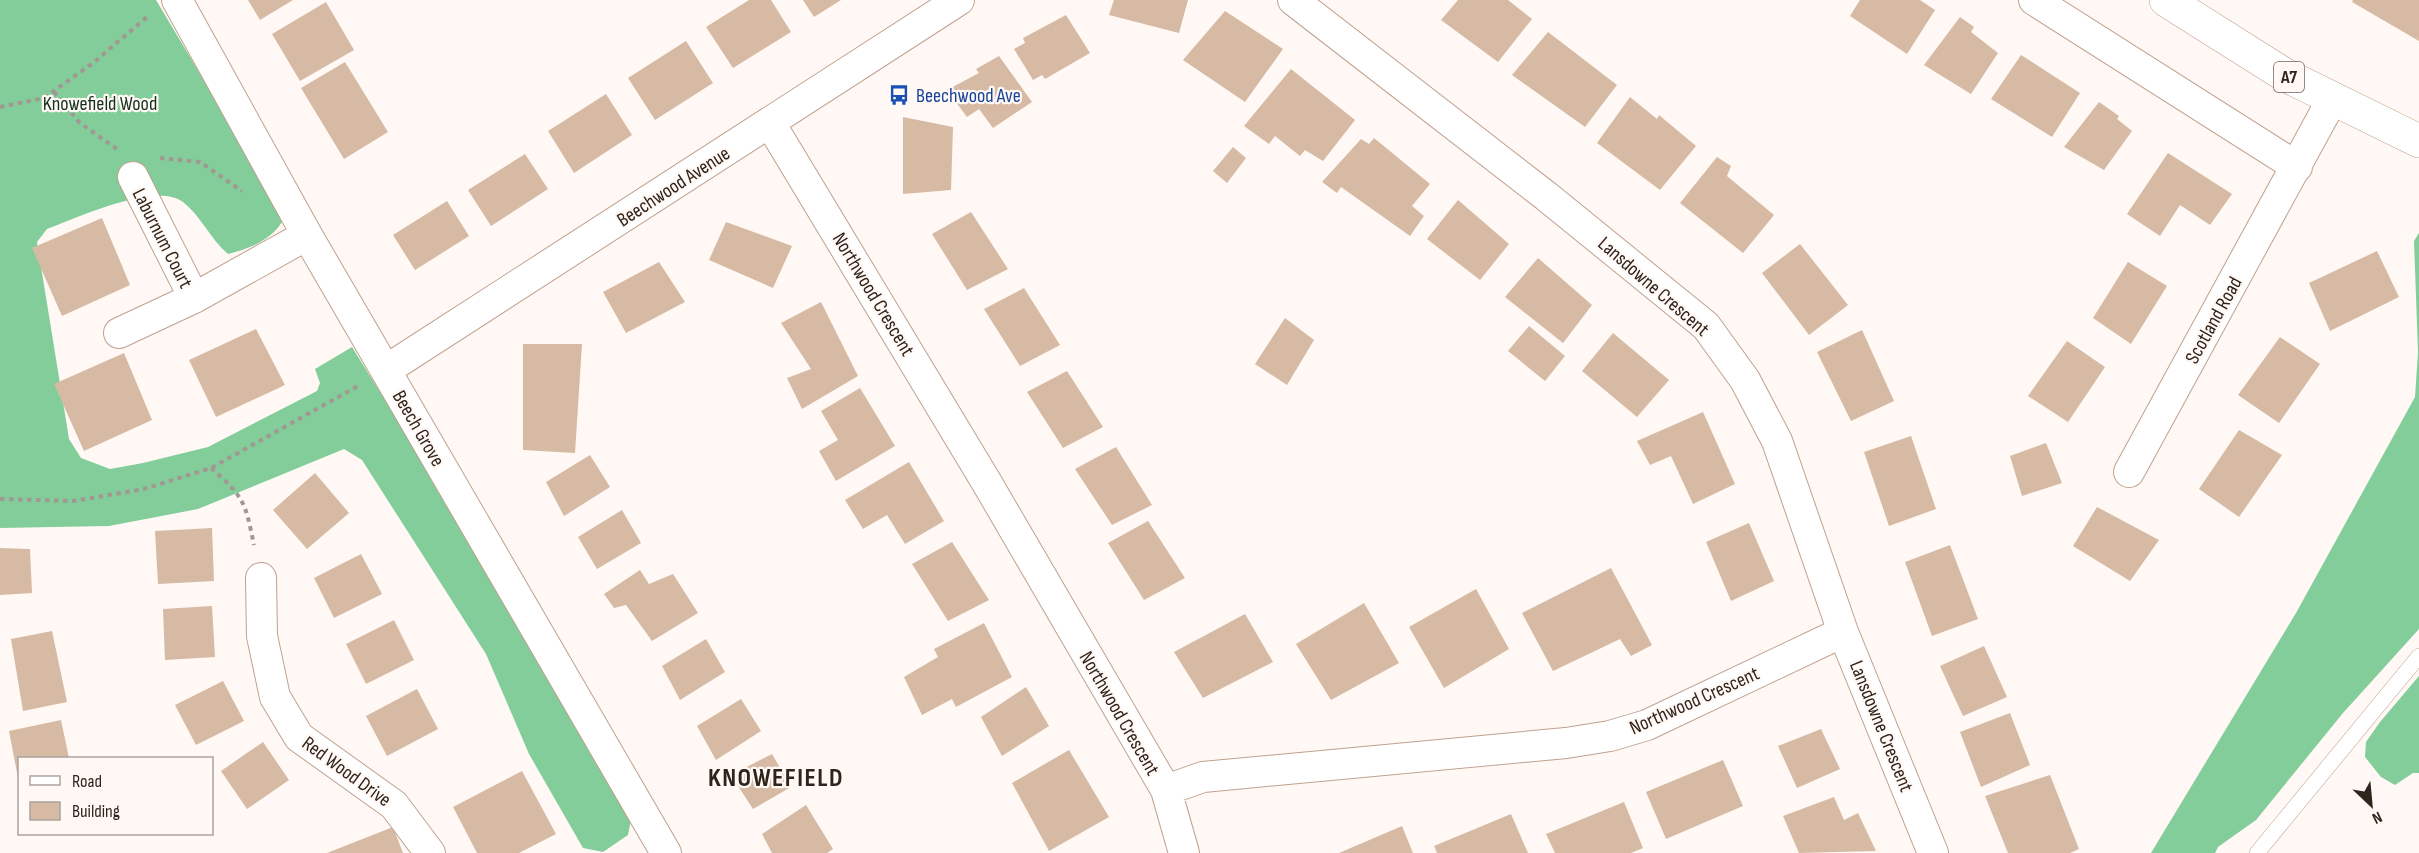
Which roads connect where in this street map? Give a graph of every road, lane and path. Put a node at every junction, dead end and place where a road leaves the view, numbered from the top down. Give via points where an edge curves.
1 (959, 0) edge
2 (1293, 0) edge
3 (2034, 0) edge
4 (2166, 0) edge
5 (164, 7) edge
6 (54, 92) junction
7 (2333, 98) junction
8 (0, 107) edge
9 (770, 123) junction
10 (2419, 141) edge
11 (158, 158) dead end
12 (130, 164) joint
13 (2296, 167) junction
14 (299, 222) junction
15 (194, 298) junction
16 (118, 333) dead end
17 (386, 370) junction
18 (211, 468) junction
19 (2129, 472) dead end
20 (0, 499) edge
21 (261, 578) joint
22 (1843, 632) junction
23 (2419, 656) edge
24 (1166, 790) junction
25 (661, 851) edge
26 (430, 853) edge
27 (1184, 853) edge
28 (1933, 853) edge
29 (2257, 853) edge

1 - 9 street, Beechwood Avenue
2 - 22 street, Lansdowne Crescent via 1706,326 1744,380 1777,441
3 - 13 street
4 - 7 main road, A7 via 2285,75
5 - 6 path
5 - 14 street, Beech Grove
6 - 8 path via 44,98
6 - 12 path via 80,123
7 - 10 main road, A7
7 - 13 street, Scotland Road
9 - 17 street, Beechwood Avenue
9 - 24 street, Northwood Crescent
11 - 14 path via 200,162 241,190 262,214
12 - 15 street, Laburnum Court
13 - 19 street, Scotland Road
14 - 15 street, Laburnum Court
14 - 17 street, Beech Grove
15 - 16 street, Laburnum Court
17 - 18 path
17 - 25 street, Beech Grove
18 - 20 path via 144,489 73,501
18 - 21 path via 246,505
21 - 26 street, Red Wood Drive via 262,636 275,697 299,737 394,805
22 - 24 street, Northwood Crescent via 1647,724 1610,736 1203,777
22 - 28 street, Lansdowne Crescent
23 - 29 lane
24 - 27 street

